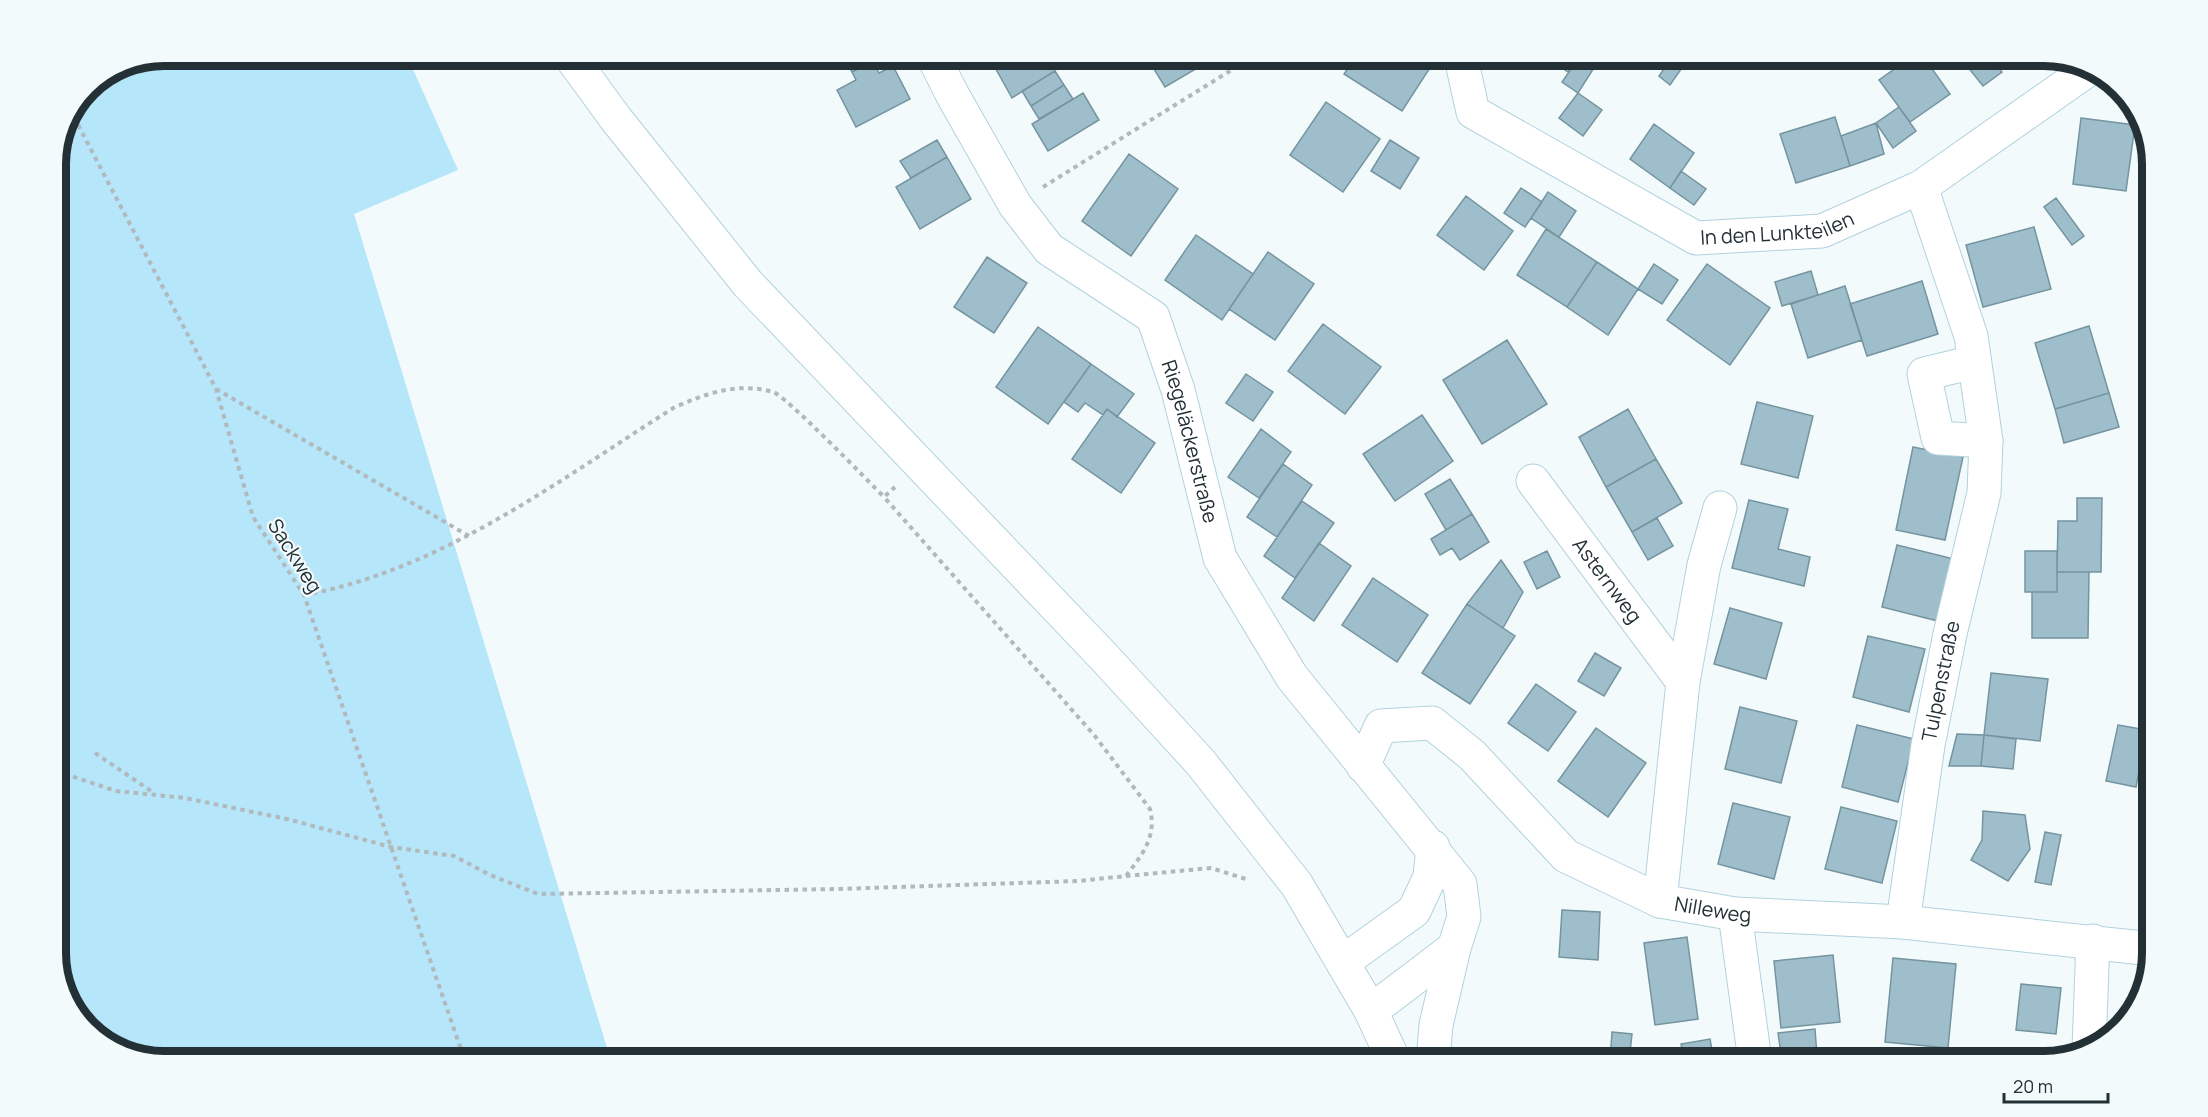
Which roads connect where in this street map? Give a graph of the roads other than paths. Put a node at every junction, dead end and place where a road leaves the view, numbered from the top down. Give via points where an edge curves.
1 (577, 66) edge
2 (938, 66) edge
3 (1463, 66) edge
4 (2081, 74) edge
5 (1921, 187) junction
6 (1974, 362) junction
7 (1986, 441) junction
8 (1533, 481) dead end
9 (1720, 508) dead end
10 (1683, 682) junction
11 (1363, 766) junction
12 (1433, 847) junction
13 (1660, 901) junction
14 (1735, 914) junction
15 (1903, 922) junction
16 (2093, 941) junction
17 (1454, 948) junction
18 (2142, 948) edge
19 (1343, 962) junction
20 (1371, 1011) junction
21 (2089, 1040) edge
22 (1389, 1051) edge
23 (1434, 1051) edge
24 (1754, 1051) edge

1 - 19 street via 748,284 1201,763 1297,885
2 - 11 street, Riegeläckerstraße via 1015,205 1050,249 1153,317 1178,390 1220,558 1292,677
3 - 5 street, In den Lunkteilen via 1473,112 1696,238 1822,231
4 - 5 street, In den Lunkteilen
5 - 6 street, Tulpenstraße via 1971,336
6 - 7 street, Tulpenstraße
6 - 7 street via 1924,374 1938,438
7 - 15 street, Tulpenstraße via 1984,493 1928,745
8 - 10 street, Asternweg
9 - 10 street via 1704,565
10 - 13 street
11 - 12 street, Riegeläckerstraße
11 - 13 street, Nilleweg via 1381,726 1432,723 1472,755 1566,856
12 - 17 street, Riegeläckerstraße via 1460,884 1464,917
12 - 19 street via 1430,877 1414,911
13 - 14 street, Nilleweg
14 - 15 street, Nilleweg
14 - 24 street
15 - 16 street, Nilleweg
16 - 18 street, Nilleweg
16 - 21 street
17 - 20 street
17 - 23 street, Riegeläckerstraße
19 - 20 street
20 - 22 street

